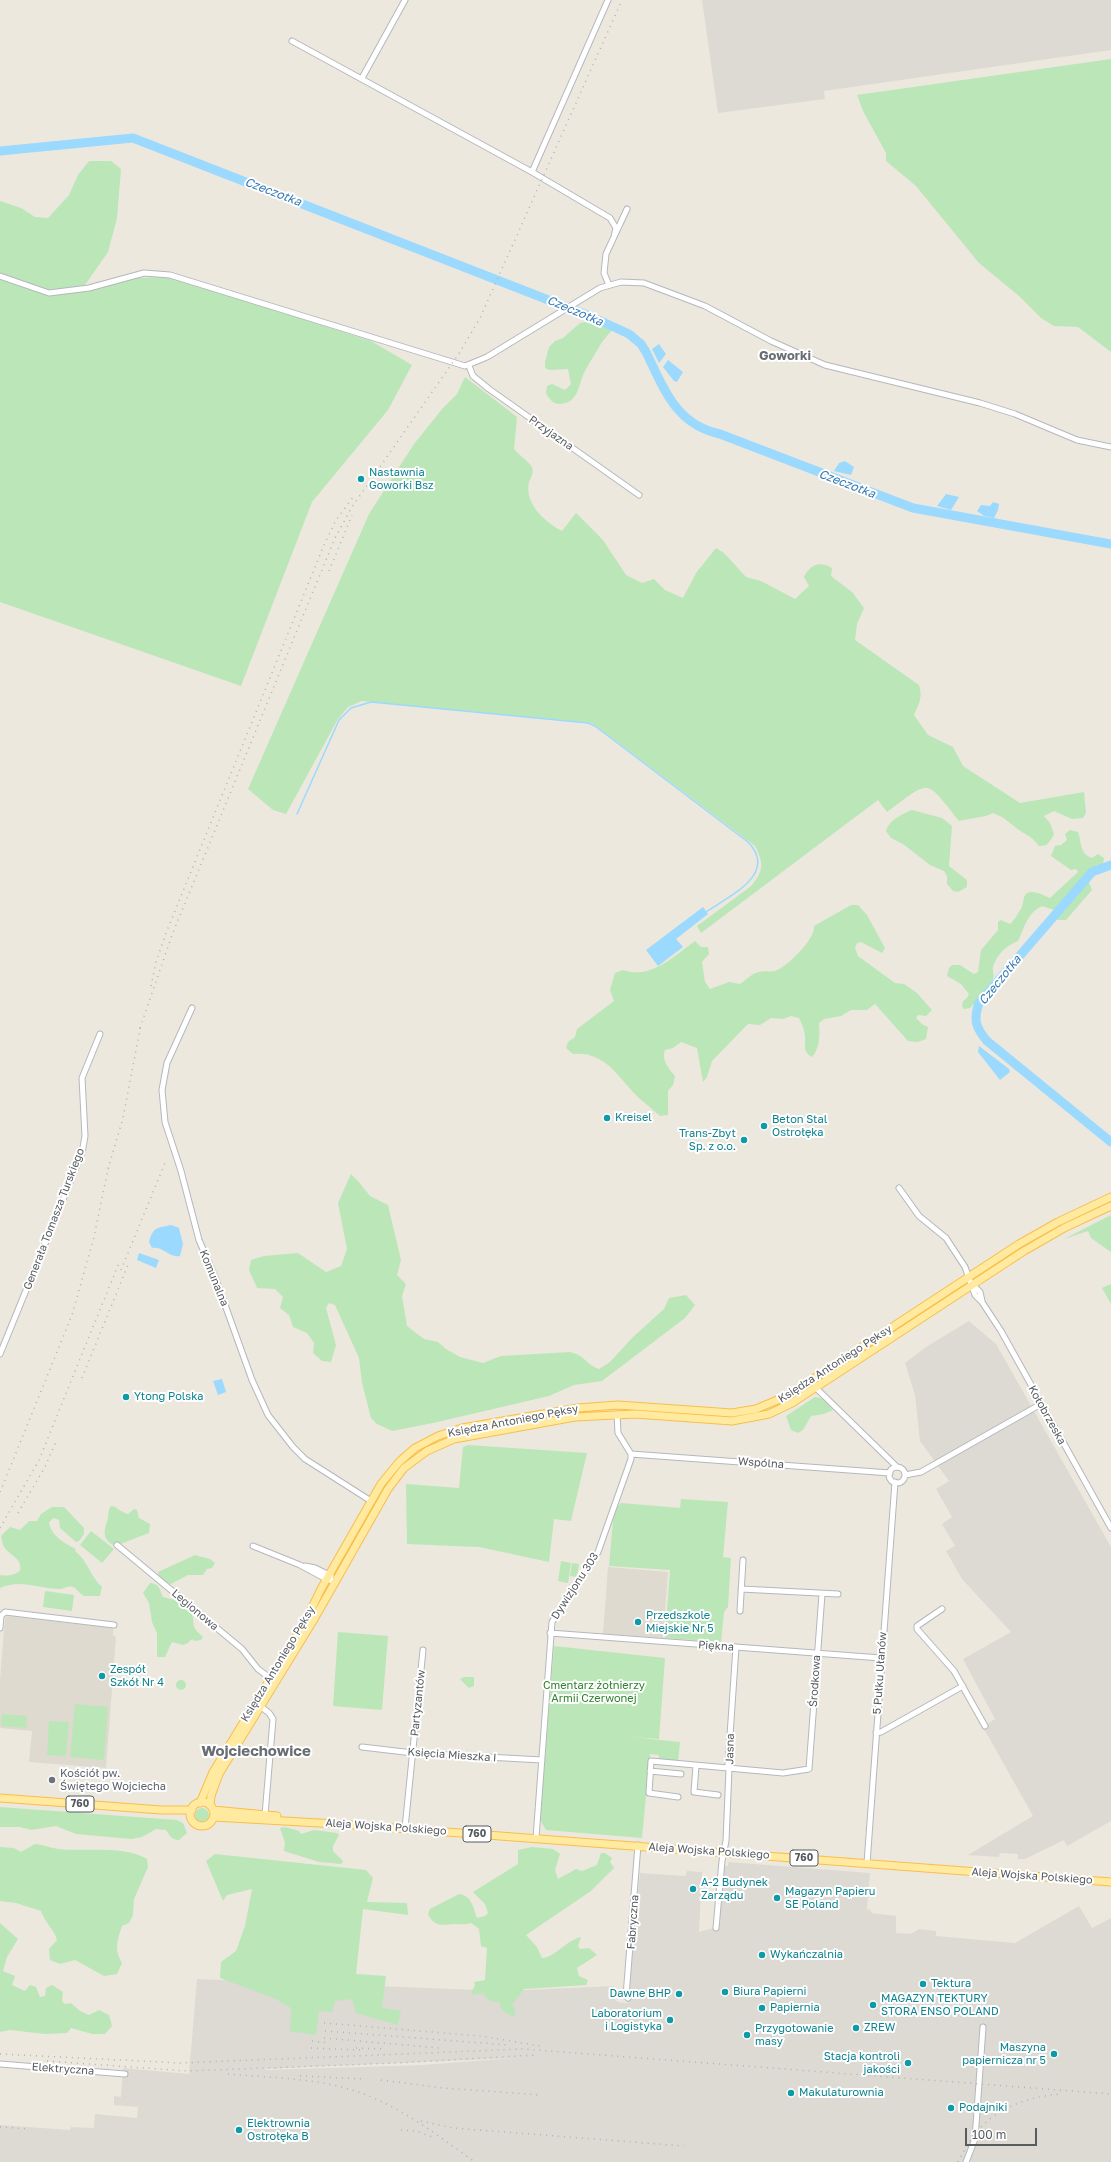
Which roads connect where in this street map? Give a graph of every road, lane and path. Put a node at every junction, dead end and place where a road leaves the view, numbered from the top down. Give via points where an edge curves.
1 (404, 0) edge
2 (608, 0) edge
3 (292, 41) dead end
4 (362, 78) junction
5 (532, 172) junction
6 (627, 209) dead end
7 (614, 237) junction
8 (0, 276) edge
9 (609, 285) junction
10 (469, 366) junction
11 (1111, 447) edge
12 (639, 495) dead end
13 (192, 1008) dead end
14 (100, 1034) dead end
15 (899, 1188) dead end
16 (1111, 1197) edge
17 (1111, 1206) edge
18 (969, 1276) junction
19 (972, 1284) junction
20 (0, 1354) edge
21 (816, 1388) junction
22 (1041, 1404) junction
23 (617, 1414) junction
24 (631, 1454) junction
25 (897, 1468) junction
26 (890, 1473) junction
27 (905, 1475) junction
28 (895, 1482) junction
29 (371, 1501) junction
30 (1111, 1528) edge
31 (117, 1546) dead end
32 (253, 1546) dead end
33 (743, 1560) dead end
34 (328, 1576) junction
35 (335, 1582) junction
36 (741, 1589) junction
37 (822, 1594) junction
38 (838, 1594) dead end
39 (942, 1609) dead end
40 (740, 1611) dead end
41 (114, 1625) dead end
42 (0, 1628) edge
43 (550, 1633) junction
44 (736, 1647) junction
45 (424, 1650) dead end
46 (817, 1654) junction
47 (881, 1658) junction
48 (270, 1678) junction
49 (963, 1686) junction
50 (260, 1706) junction
51 (985, 1726) dead end
52 (876, 1733) junction
53 (362, 1747) dead end
54 (413, 1753) junction
55 (542, 1760) junction
56 (696, 1766) junction
57 (729, 1769) junction
58 (650, 1771) junction
59 (681, 1774) dead end
60 (718, 1795) dead end
61 (678, 1797) dead end
62 (0, 1798) edge
63 (200, 1803) junction
64 (212, 1811) junction
65 (191, 1813) junction
66 (265, 1815) junction
67 (307, 1822) junction
68 (405, 1828) junction
69 (536, 1838) junction
70 (638, 1845) junction
71 (724, 1852) junction
72 (867, 1863) junction
73 (1111, 1882) edge
74 (716, 1928) dead end
75 (628, 1998) dead end
76 (983, 2027) dead end
77 (0, 2064) edge
78 (125, 2074) dead end
79 (966, 2162) edge

1 - 4 street
2 - 5 street
3 - 4 street
4 - 5 street
5 - 7 street via 610,218 616,228
6 - 7 street
7 - 9 street via 606,254 604,268
8 - 10 street via 49,293 89,288 144,273 170,275 457,365
9 - 10 street
9 - 11 street via 626,281 644,283 700,304 825,365 980,403 1015,414 1078,440
10 - 12 street, Przyjazna via 473,376 489,389
13 - 29 street, Komunalna via 167,1063 162,1090 165,1122 199,1240 252,1380 268,1415 292,1447 305,1459
14 - 20 street, Generała Tomasza Turskiego via 82,1078 85,1136 82,1153
15 - 18 street, Kołobrzeska via 919,1216 946,1238
16 - 18 main road, Księdza Antoniego Pęksy via 1058,1222
17 - 19 main road, Księdza Antoniego Pęksy via 1044,1240
18 - 19 street, Kołobrzeska
18 - 29 main road, Księdza Antoniego Pęksy via 772,1404 728,1413 636,1406 594,1406 462,1428 434,1438 409,1453 387,1475
19 - 21 main road, Księdza Antoniego Pęksy
19 - 22 street, Kołobrzeska via 975,1294
21 - 23 main road, Księdza Antoniego Pęksy via 776,1412 739,1421
21 - 25 street
22 - 27 street via 921,1472
22 - 30 street, Kołobrzeska
23 - 24 street via 618,1433
23 - 35 main road, Księdza Antoniego Pęksy via 575,1417 468,1436 427,1451 404,1468 391,1485
24 - 26 street, Wspólna
24 - 43 street, Dywizjonu 303 via 598,1552 552,1622
25 - 26 street
25 - 27 street via 903,1470
26 - 28 street via 890,1478
27 - 28 street via 902,1481
28 - 47 street, 5 Pułku Ułanów
29 - 34 main road, Księdza Antoniego Pęksy
31 - 48 street, Legionowa via 242,1649 258,1669
32 - 34 street via 315,1568
33 - 36 street
34 - 35 street
34 - 48 main road, Księdza Antoniego Pęksy via 305,1622
35 - 50 main road, Księdza Antoniego Pęksy
36 - 37 street
36 - 40 street
37 - 38 street
37 - 46 street, Środkowa
39 - 49 street via 916,1628 951,1667
41 - 42 street via 2,1613
43 - 44 street, Piękna
43 - 55 street, Dywizjonu 303
44 - 46 street, Piękna
44 - 57 street, Jasna
45 - 54 street, Partyzantów
46 - 47 street, Piękna
46 - 57 street, Środkowa via 809,1769 783,1773
47 - 52 street, 5 Pułku Ułanów
48 - 63 main road, Księdza Antoniego Pęksy via 213,1772
49 - 51 street
49 - 52 street
50 - 64 main road, Księdza Antoniego Pęksy via 219,1774 210,1796
50 - 66 street via 272,1719
52 - 72 street, 5 Pułku Ułanów
53 - 54 street, Księcia Mieszka I
54 - 55 street, Księcia Mieszka I
54 - 68 street, Partyzantów
55 - 69 street, Dywizjonu 303
56 - 57 street
56 - 58 street via 651,1761
56 - 60 street via 694,1792
57 - 71 street, Jasna
58 - 59 street
58 - 61 street via 650,1794
62 - 65 main road, 760
63 - 64 main road, 760
63 - 65 main road
64 - 65 main road, 760 via 209,1824 203,1826 194,1822
64 - 66 main road, Aleja Wojska Polskiego / 760
64 - 67 main road, Aleja Wojska Polskiego / 760
66 - 67 main road, Aleja Wojska Polskiego / 760
67 - 68 main road, Aleja Wojska Polskiego / 760
68 - 69 main road, Aleja Wojska Polskiego / 760
69 - 70 main road, Aleja Wojska Polskiego / 760
70 - 71 main road, Aleja Wojska Polskiego / 760
70 - 75 street, Fabryczna via 626,1996
71 - 72 main road, Aleja Wojska Polskiego / 760
71 - 74 street, Jasna
72 - 73 main road, Aleja Wojska Polskiego / 760
76 - 79 street via 975,2139
77 - 78 street, Elektryczna

